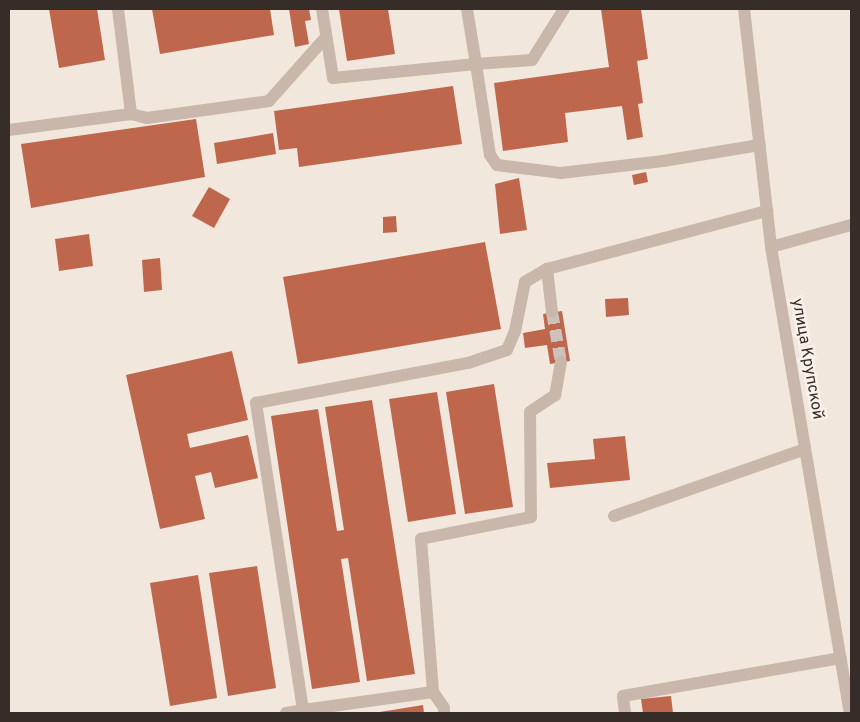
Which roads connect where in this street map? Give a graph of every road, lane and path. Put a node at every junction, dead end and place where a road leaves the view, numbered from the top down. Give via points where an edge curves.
1 (118, 9) edge
2 (322, 9) edge
3 (467, 9) edge
4 (564, 9) edge
5 (744, 9) edge
6 (326, 38) junction
7 (476, 64) junction
8 (131, 114) junction
9 (9, 130) edge
10 (760, 145) junction
11 (767, 212) junction
12 (851, 225) edge
13 (771, 248) junction
14 (547, 269) junction
15 (552, 312) tunnel mouth
16 (561, 362) tunnel mouth
17 (805, 449) junction
18 (614, 516) dead end
19 (841, 658) junction
20 (433, 692) junction
21 (303, 710) junction
22 (286, 713) edge
23 (444, 713) edge
24 (625, 713) edge
25 (850, 713) edge

1 - 8 street
2 - 6 street
3 - 7 street
4 - 7 street via 532,60
5 - 10 street, улица Крупской
6 - 7 street via 333,78
6 - 8 street via 269,101 147,118
7 - 10 street via 490,155 498,164 561,173
8 - 9 street
10 - 11 street, улица Крупской
11 - 13 street, улица Крупской
11 - 14 street
12 - 13 street
13 - 17 street, улица Крупской
14 - 15 street
14 - 21 street via 525,282 515,331 507,350 468,363 256,403
16 - 20 street via 555,395 530,412 530,517 422,539
17 - 18 street
17 - 19 street, улица Крупской
19 - 24 street via 624,696
19 - 25 street, улица Крупской
20 - 21 street
20 - 23 street
21 - 22 street

